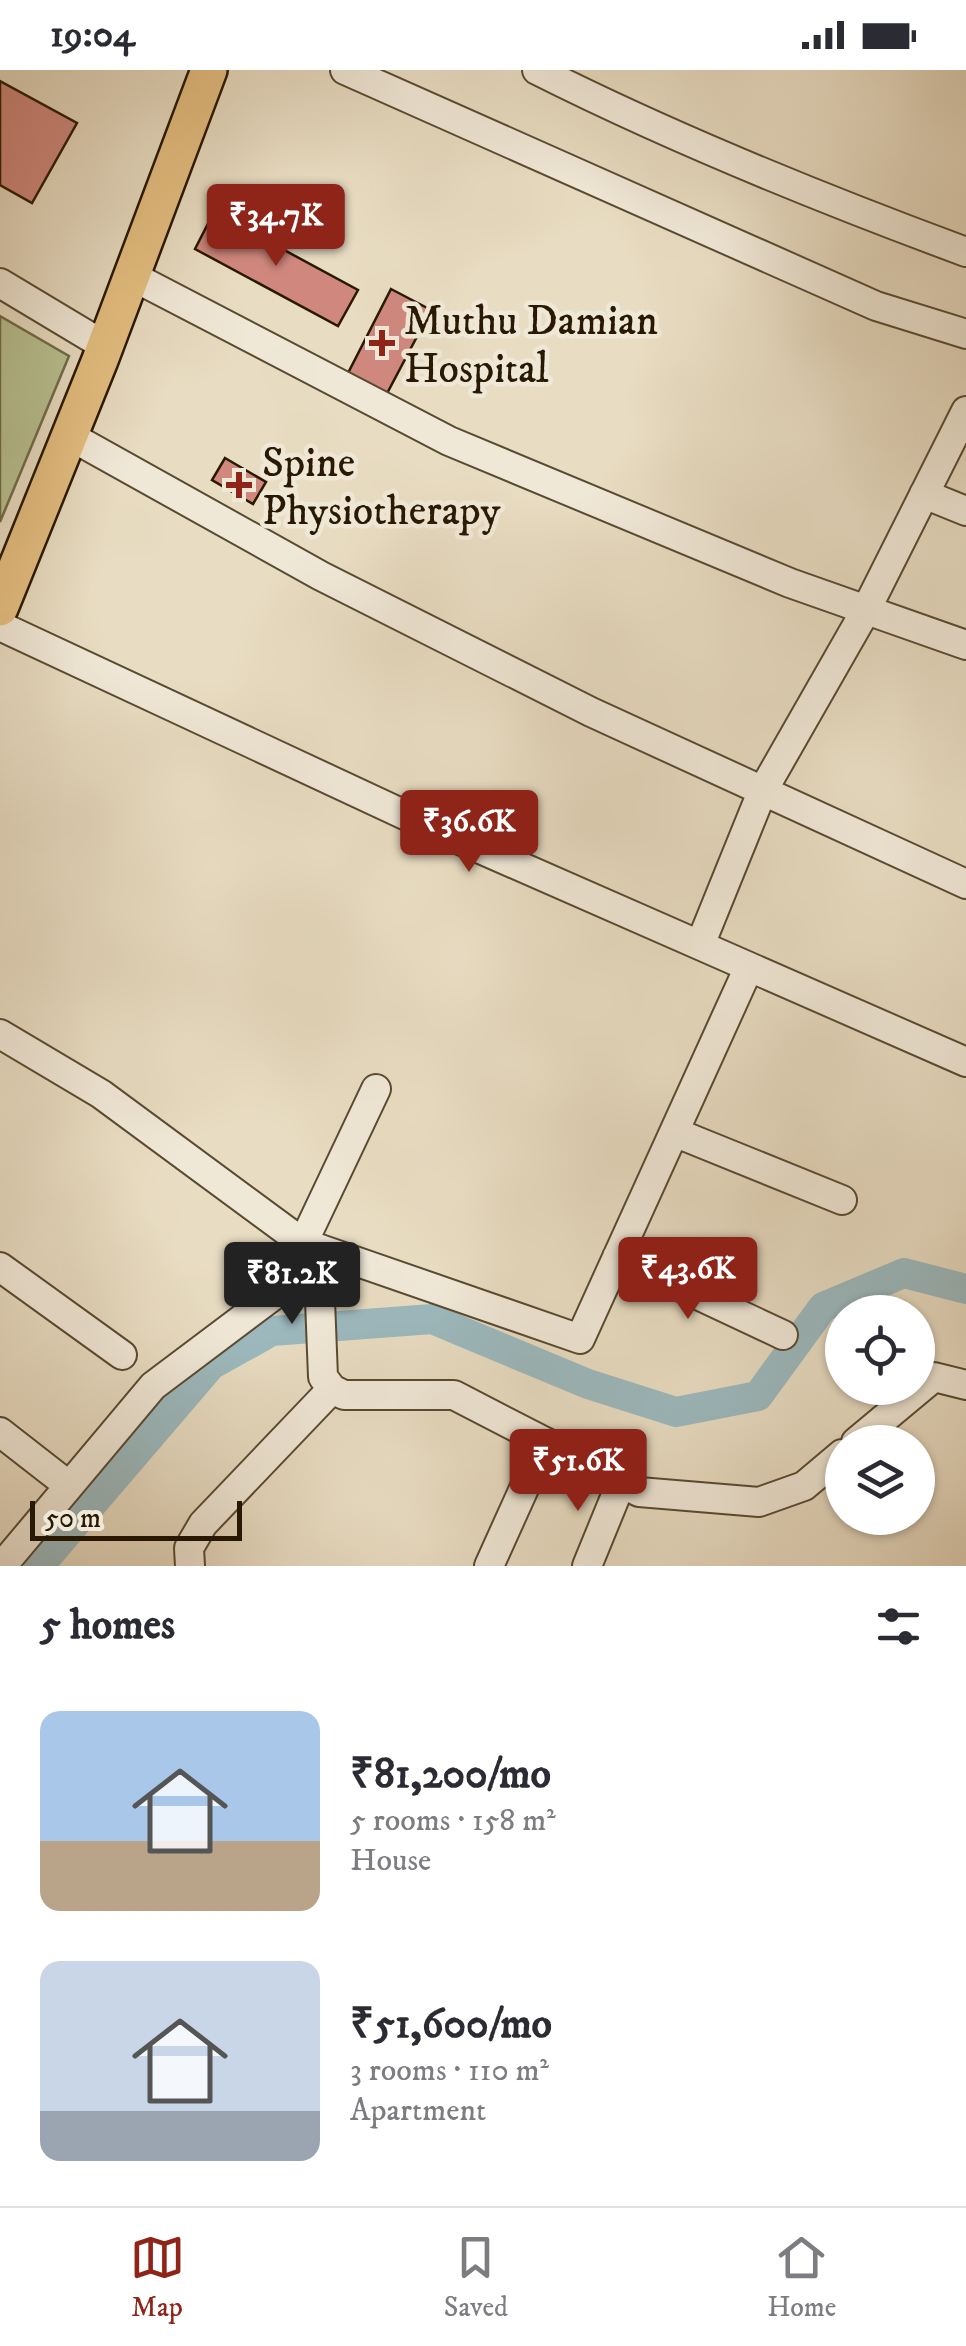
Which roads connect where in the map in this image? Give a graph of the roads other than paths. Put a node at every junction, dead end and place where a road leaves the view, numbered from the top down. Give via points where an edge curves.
1 (209, 70) edge
2 (346, 70) edge
3 (537, 70) edge
4 (966, 252) edge
5 (132, 276) junction
6 (0, 283) edge
7 (966, 334) edge
8 (105, 346) junction
9 (966, 412) edge
10 (70, 436) junction
11 (924, 494) junction
12 (966, 511) edge
13 (0, 608) edge
14 (866, 610) junction
15 (0, 626) edge
16 (966, 645) edge
17 (762, 792) junction
18 (966, 884) edge
19 (700, 945) junction
20 (749, 966) junction
21 (0, 1034) edge
22 (966, 1062) edge
23 (376, 1089) dead end
24 (674, 1132) junction
25 (842, 1200) dead end
26 (303, 1242) junction
27 (618, 1257) junction
28 (0, 1267) edge
29 (319, 1275) junction
30 (783, 1335) dead end
31 (122, 1355) dead end
32 (328, 1383) junction
33 (966, 1385) edge
34 (876, 1425) edge
35 (0, 1432) edge
36 (544, 1442) junction
37 (825, 1468) edge
38 (59, 1478) dead end
39 (621, 1483) junction
40 (2, 1566) edge
41 (190, 1566) edge
42 (489, 1566) edge
43 (588, 1566) edge

1 - 5 main road
2 - 7 street via 876,306
3 - 4 street via 619,112
5 - 8 main road
5 - 14 street via 449,441
6 - 8 street
8 - 10 main road
9 - 11 street
10 - 13 main road
10 - 17 street via 321,576
11 - 12 street
11 - 14 street
14 - 16 street
14 - 17 street
15 - 19 street
17 - 18 street
17 - 19 street
19 - 20 street
20 - 22 street
20 - 24 street
21 - 26 street via 101,1094
23 - 26 street
24 - 25 street
24 - 27 street
26 - 27 street via 580,1339
26 - 29 street
27 - 30 street
28 - 31 street
29 - 32 street
29 - 40 street via 274,1295 153,1386
32 - 36 street via 344,1395 454,1395
32 - 41 street via 203,1524 190,1548
33 - 34 street via 934,1377
35 - 38 street
36 - 39 street
36 - 42 street
37 - 39 street via 804,1486 760,1502 639,1492
39 - 43 street

